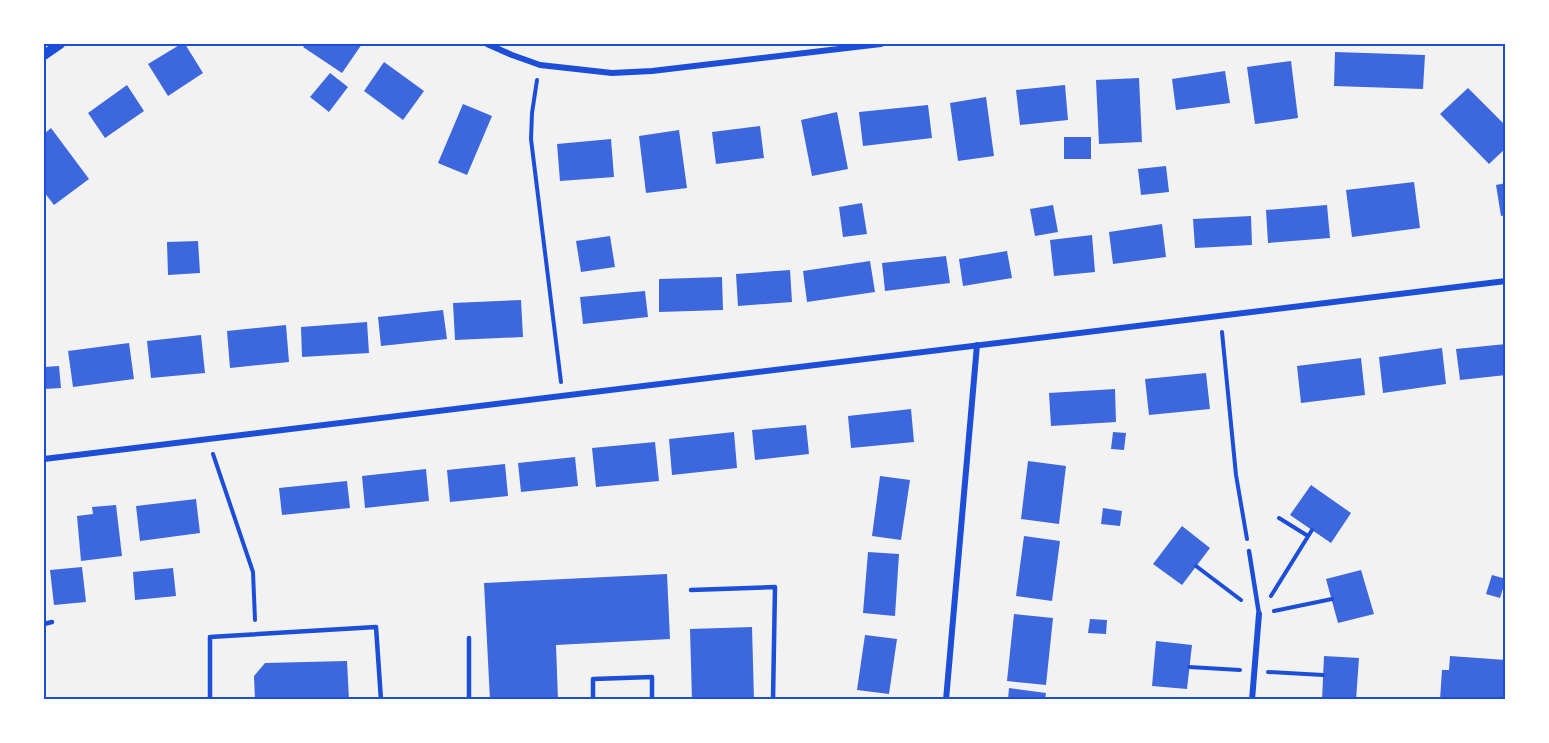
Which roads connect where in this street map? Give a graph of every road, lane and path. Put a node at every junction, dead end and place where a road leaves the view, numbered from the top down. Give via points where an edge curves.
1 (60, 44) edge
2 (487, 44) edge
3 (881, 44) edge
4 (44, 54) edge
5 (540, 64) junction
6 (1506, 281) edge
7 (1220, 316) junction
8 (977, 345) junction
9 (562, 395) junction
10 (208, 440) junction
11 (44, 459) edge
12 (1279, 518) dead end
13 (1312, 530) dead end
14 (1308, 536) junction
15 (1249, 551) joint
16 (1196, 566) dead end
17 (691, 590) dead end
18 (1332, 599) dead end
19 (1259, 614) junction
20 (52, 622) dead end
21 (44, 624) edge
22 (255, 634) junction
23 (469, 638) dead end
24 (210, 699) edge
25 (381, 699) edge
26 (469, 699) edge
27 (593, 699) edge
28 (652, 699) edge
29 (773, 699) edge
30 (946, 699) edge
31 (1252, 699) edge

1 - 4 street
2 - 5 street
3 - 5 street via 642,72 612,73
5 - 9 path via 531,139
6 - 7 street
7 - 8 street
7 - 15 path via 1236,475
8 - 9 street
8 - 30 street
9 - 10 street
10 - 11 street
10 - 22 path via 253,572
12 - 14 path
13 - 14 path
14 - 19 path
15 - 19 lane
16 - 19 path
17 - 29 lane via 775,587
18 - 19 path
19 - 31 street
20 - 21 lane
22 - 24 lane via 210,637
22 - 25 lane via 376,627
23 - 26 lane
27 - 28 lane via 593,679 652,676

